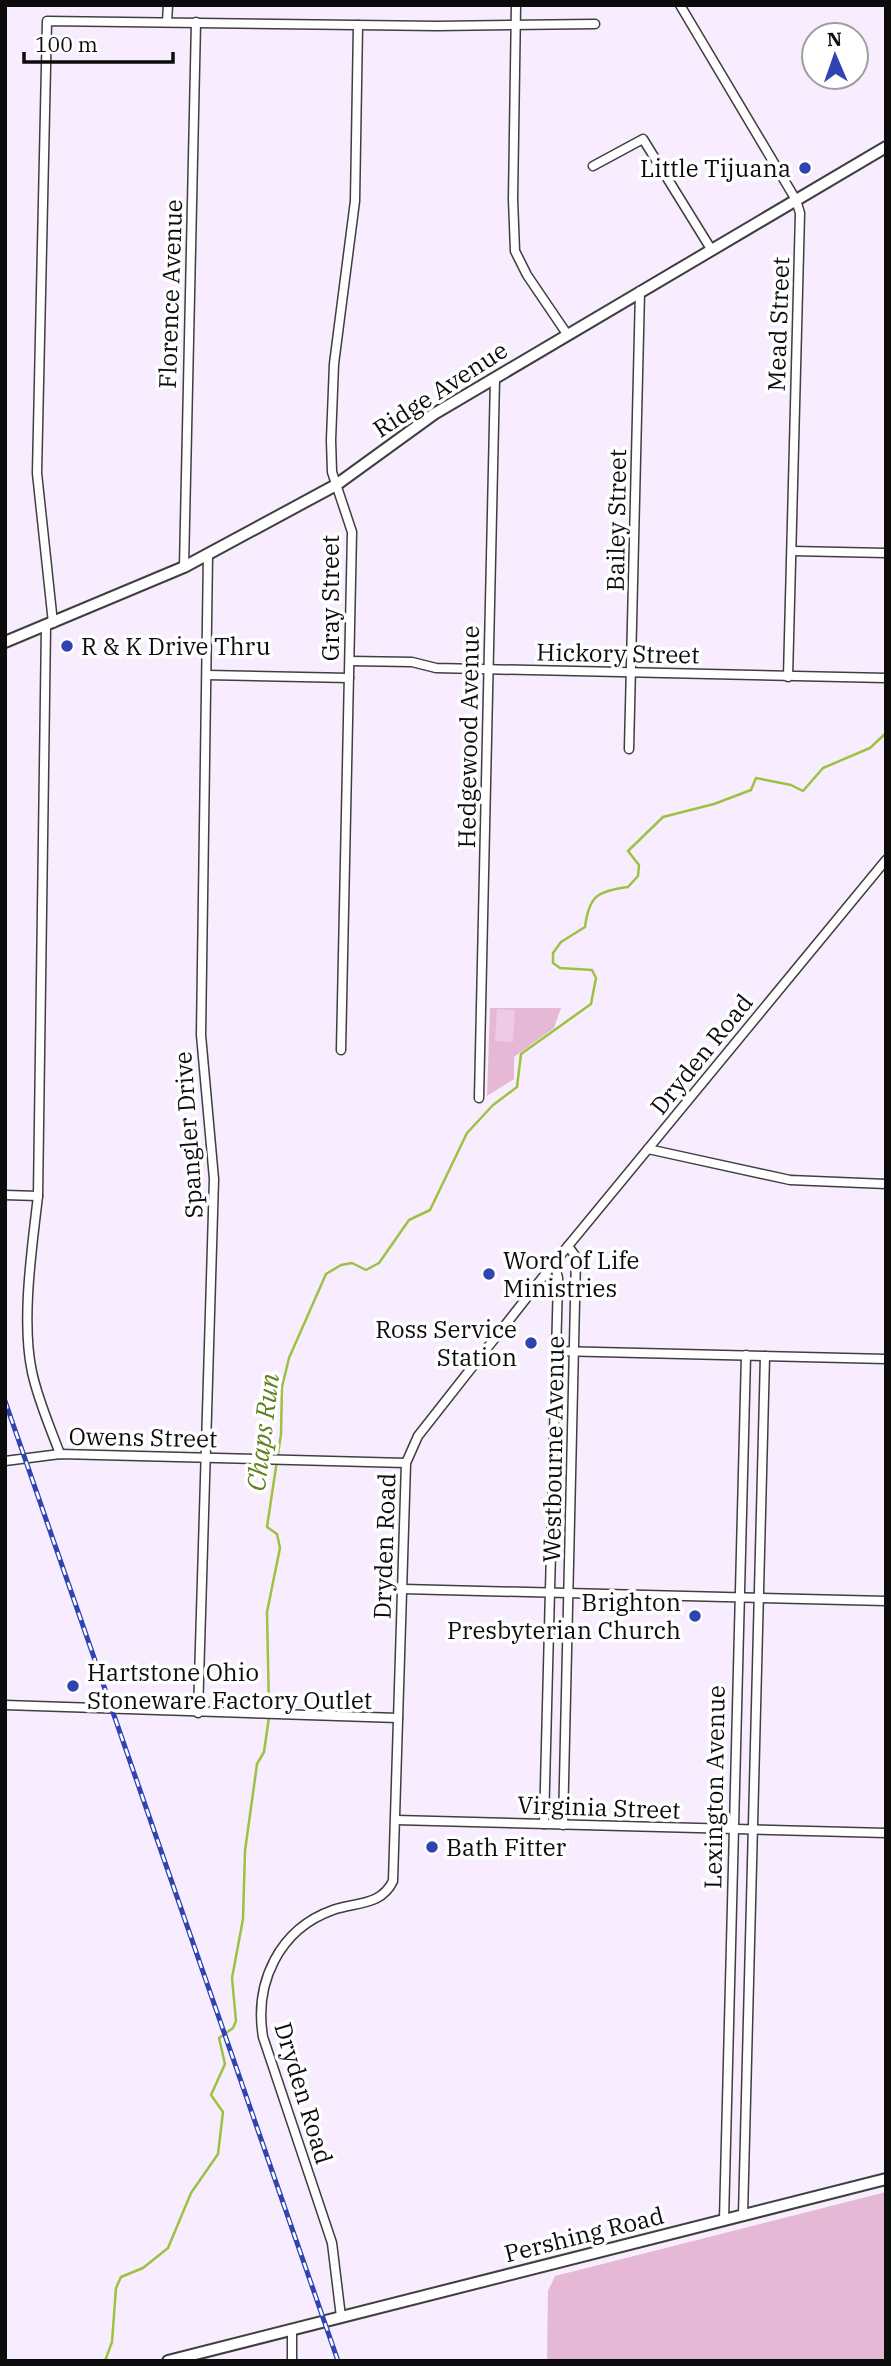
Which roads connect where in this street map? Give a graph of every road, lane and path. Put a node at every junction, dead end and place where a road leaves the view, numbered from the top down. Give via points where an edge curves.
1 (168, 5) edge
2 (516, 5) edge
3 (680, 5) edge
4 (167, 22) junction
5 (196, 22) junction
6 (595, 24) dead end
7 (358, 25) junction
8 (515, 26) junction
9 (886, 147) edge
10 (593, 166) dead end
11 (796, 200) junction
12 (711, 249) junction
13 (640, 291) junction
14 (567, 334) junction
15 (495, 378) junction
16 (336, 485) junction
17 (792, 551) junction
18 (208, 554) junction
19 (886, 554) edge
20 (184, 567) junction
21 (50, 624) junction
22 (5, 642) edge
23 (351, 662) junction
24 (489, 669) junction
25 (632, 674) junction
26 (207, 675) junction
27 (788, 677) junction
28 (349, 678) junction
29 (886, 678) edge
30 (629, 749) dead end
31 (886, 860) edge
32 (341, 1050) dead end
33 (479, 1098) dead end
34 (648, 1149) junction
35 (886, 1184) edge
36 (5, 1195) edge
37 (38, 1196) junction
38 (568, 1247) junction
39 (554, 1263) junction
40 (556, 1351) junction
41 (575, 1352) junction
42 (746, 1355) junction
43 (765, 1356) junction
44 (886, 1359) edge
45 (60, 1454) junction
46 (205, 1458) junction
47 (5, 1461) edge
48 (406, 1462) junction
49 (402, 1589) junction
50 (550, 1592) junction
51 (569, 1592) junction
52 (738, 1597) junction
53 (759, 1597) junction
54 (886, 1601) edge
55 (5, 1705) edge
56 (198, 1713) junction
57 (398, 1718) junction
58 (396, 1820) junction
59 (544, 1824) junction
60 (563, 1825) junction
61 (733, 1830) junction
62 (754, 1830) junction
63 (886, 1833) edge
64 (886, 2179) edge
65 (743, 2215) junction
66 (724, 2220) junction
67 (341, 2317) junction
68 (292, 2330) junction
69 (168, 2361) edge
70 (292, 2361) edge

1 - 4 street
2 - 8 street
3 - 11 street, Mead Street
4 - 5 street
4 - 21 street via 47,21 37,473
5 - 7 street
5 - 20 street, Florence Avenue
6 - 8 street
7 - 8 street
7 - 16 street, Gray Street via 355,201 334,364 331,440
8 - 14 street via 515,251
9 - 11 street, Ridge Avenue
10 - 12 street via 643,139
11 - 12 street, Ridge Avenue
11 - 17 street, Mead Street via 800,213
12 - 13 street, Ridge Avenue
13 - 14 street, Ridge Avenue
13 - 25 street, Bailey Street
14 - 15 street, Ridge Avenue
15 - 16 street, Ridge Avenue via 434,414
15 - 24 street, Hedgewood Avenue
16 - 18 street, Ridge Avenue
16 - 23 street, Gray Street via 352,531
17 - 19 street
17 - 27 street, Mead Street
18 - 20 street, Ridge Avenue
18 - 26 street, Spangler Drive
20 - 21 street, Ridge Avenue
21 - 22 street, Ridge Avenue
21 - 37 street
23 - 24 street, Hickory Street
23 - 28 street, Gray Street
24 - 25 street, Hickory Street
24 - 33 street, Hedgewood Avenue
25 - 27 street, Hickory Street
25 - 30 street, Bailey Street
26 - 28 street
26 - 46 street, Spangler Drive via 201,1035 214,1179
27 - 29 street, Hickory Street
28 - 32 street, Gray Street
31 - 34 street, Dryden Road
34 - 35 street via 790,1180
34 - 38 street, Dryden Road
36 - 37 street
37 - 45 street via 30,1267 29,1352 32,1374
38 - 39 street, Dryden Road
38 - 41 street, Westbourne Avenue via 576,1257
39 - 40 street, Westbourne Avenue via 558,1278
39 - 48 street, Dryden Road via 418,1436
40 - 41 street
40 - 50 street, Westbourne Avenue
41 - 42 street
41 - 51 street, Westbourne Avenue
42 - 43 street
42 - 52 street, Lexington Avenue
43 - 44 street
43 - 53 street, Lexington Avenue
45 - 46 street, Owens Street
45 - 47 street, Owens Street
46 - 48 street, Owens Street
46 - 56 street, Spangler Drive
48 - 49 street, Dryden Road
49 - 50 street
49 - 57 street, Dryden Road
50 - 51 street
50 - 59 street, Westbourne Avenue
51 - 52 street
51 - 60 street, Westbourne Avenue
52 - 53 street
52 - 61 street, Lexington Avenue
53 - 54 street
53 - 62 street, Lexington Avenue
55 - 56 street
56 - 57 street
57 - 58 street, Dryden Road
58 - 59 street, Virginia Street
58 - 67 street, Dryden Road via 393,1881 385,1894 320,1914 298,1929 271,1964 260,2003 263,2037 332,2243
59 - 60 street, Virginia Street
60 - 61 street, Virginia Street
61 - 62 street, Virginia Street
61 - 66 street, Lexington Avenue
62 - 63 street, Virginia Street
62 - 65 street, Lexington Avenue
64 - 65 street, Pershing Road
65 - 66 street, Pershing Road
66 - 67 street, Pershing Road
67 - 68 street, Pershing Road
68 - 69 street, Pershing Road
68 - 70 street

